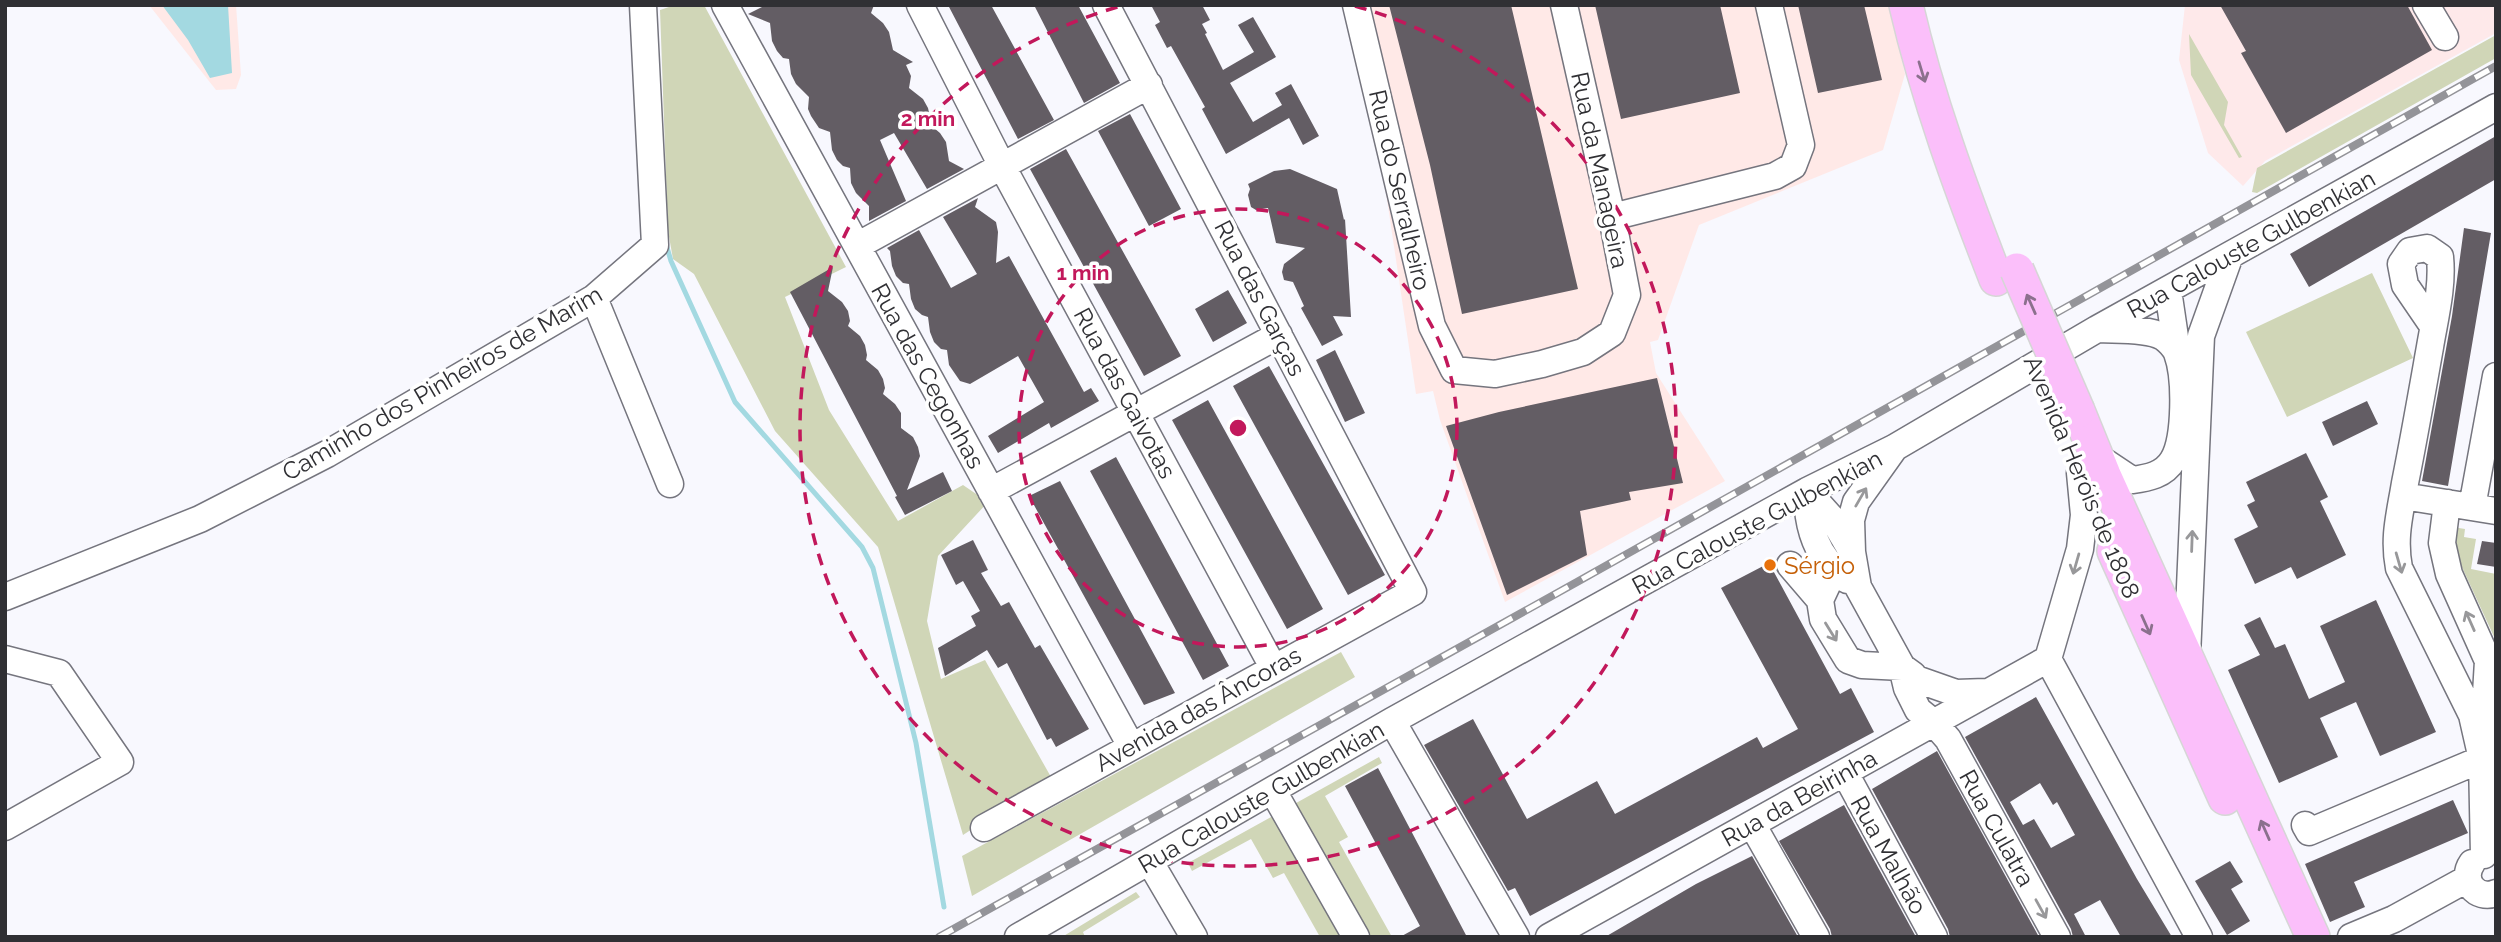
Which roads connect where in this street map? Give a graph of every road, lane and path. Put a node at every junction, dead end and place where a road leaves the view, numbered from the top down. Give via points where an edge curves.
1 (725, 5) edge
2 (920, 5) edge
3 (1106, 5) edge
4 (1356, 5) edge
5 (1564, 5) edge
6 (1769, 5) edge
7 (1906, 5) edge
8 (1930, 5) edge
9 (2426, 5) edge
10 (643, 9) edge
11 (2445, 37) dead end
12 (1149, 85) junction
13 (2496, 107) edge
14 (1002, 166) junction
15 (1612, 217) junction
16 (857, 246) junction
17 (2230, 255) junction
18 (2006, 275) junction
19 (2168, 290) junction
20 (594, 298) junction
21 (2433, 326) dead end
22 (2097, 329) junction
23 (1612, 333) joint
24 (1279, 335) junction
25 (2201, 336) junction
26 (2177, 351) junction
27 (2496, 376) edge
28 (1136, 414) junction
29 (1894, 448) junction
30 (2088, 464) junction
31 (670, 484) dead end
32 (991, 491) junction
33 (1807, 491) junction
34 (2403, 496) junction
35 (2472, 507) edge
36 (1763, 515) junction
37 (1813, 540) junction
38 (1843, 561) junction
39 (1790, 565) dead end
40 (1413, 592) joint
41 (5, 597) edge
42 (1820, 600) junction
43 (2187, 658) junction
44 (5, 659) edge
45 (2048, 659) junction
46 (1273, 667) junction
47 (1909, 678) junction
48 (1991, 691) junction
49 (1392, 721) junction
50 (1934, 723) junction
51 (1131, 746) junction
52 (1887, 749) junction
53 (2482, 759) junction
54 (1845, 773) junction
55 (1273, 791) junction
56 (1752, 824) junction
57 (2305, 825) dead end
58 (5, 827) edge
59 (984, 828) dead end
60 (2490, 856) edge
61 (1150, 862) junction
62 (2468, 879) junction
63 (2494, 898) edge
64 (2398, 928) edge
65 (1031, 934) edge
66 (1194, 937) edge
67 (1356, 937) edge
68 (1516, 937) edge
69 (1549, 937) edge
70 (1816, 937) edge
71 (1934, 937) edge
72 (2057, 937) edge
73 (2199, 937) edge
74 (2290, 937) edge
75 (2313, 937) edge
76 (2351, 937) edge

1 - 16 street, Rua das Cegonhas
2 - 14 street, Rua das Gaivotas
3 - 12 street, Rua das Garças
4 - 23 street, Rua do Serralheiro via 1432,326 1454,370 1495,374 1542,364 1583,352
5 - 15 street, Rua da Manageira
6 - 15 street via 1801,145 1793,166 1775,176
7 -> 18 main road, Avenida Heróis de 1808 via 1955,176
8 - 18 main road, Avenida Heróis de 1808
9 - 11 street
10 - 20 street, Caminho dos Pinheiros de Marim via 655,245
12 - 14 street
12 - 24 street, Rua das Garças
13 - 17 street, Rua Calouste Gulbenkian
14 - 16 street
14 - 28 street, Rua das Gaivotas
15 - 23 street, Rua da Manageira via 1627,295
16 - 32 street, Rua das Cegonhas
17 - 19 street, Rua Calouste Gulbenkian
17 - 25 street
18 - 30 main road, Avenida Heróis de 1808, bridge
19 - 22 street, Rua Calouste Gulbenkian
19 - 25 street via 2192,315
19 - 26 street
20 - 31 street
20 - 41 street, Caminho dos Pinheiros de Marim via 281,478 200,519
21 - 34 street
22 - 26 street via 2135,330 2162,337
22 - 29 street, Rua Calouste Gulbenkian
24 - 28 street
24 - 40 street, Rua das Garças
43 -> 25 street
26 - 30 street via 2183,395 2180,439 2173,461 2155,477 2132,480
27 - 35 street
28 - 32 street
28 - 46 street, Rua das Gaivotas
29 - 33 street, Rua Calouste Gulbenkian
38 -> 29 street via 1856,502
30 - 43 main road, Avenida Heróis de 1808
30 -> 45 street via 2080,550
30 -> 74 main road, Avenida Heróis de 1808 via 2165,668
32 - 51 street, Rua das Cegonhas
33 - 36 street, Rua Calouste Gulbenkian
33 - 37 street
33 - 38 street via 1834,521
34 - 35 street
34 -> 53 street via 2395,547 2399,568 2472,715
53 -> 35 street via 2488,661 2449,574 2442,542
36 - 37 street via 1790,518
36 - 49 street, Rua Calouste Gulbenkian
37 - 38 street
38 - 42 street
38 - 47 street, Rua Culatra
39 - 42 street
40 - 46 street, Avenida das Âncoras
42 -> 47 street via 1824,619 1849,660
75 -> 43 main road, Avenida Heróis de 1808
44 - 58 street via 59,673 120,762
45 - 48 street, Rua da Beirinha
45 - 73 street
46 - 51 street, Avenida das Âncoras
47 - 48 street via 1956,693
47 - 50 street, Rua Culatra via 1918,710
47 - 52 street via 1902,722
48 - 50 street, Rua da Beirinha
49 - 55 street, Rua Calouste Gulbenkian
49 - 68 street
50 - 52 street, Rua da Beirinha
50 -> 72 street, Rua Culatra via 1948,739
51 - 59 street, Avenida das Âncoras
52 - 54 street, Rua da Beirinha
53 - 57 street via 2309,832
53 - 60 street
54 - 56 street, Rua da Beirinha
54 - 71 street, Rua Malhão
55 - 61 street, Rua Calouste Gulbenkian
55 - 67 street
56 - 69 street, Rua da Beirinha
56 - 70 street
60 - 62 street via 2474,860
61 - 65 street, Rua Calouste Gulbenkian
61 - 66 street
62 - 63 street via 2480,894
62 - 64 street
64 - 76 street

